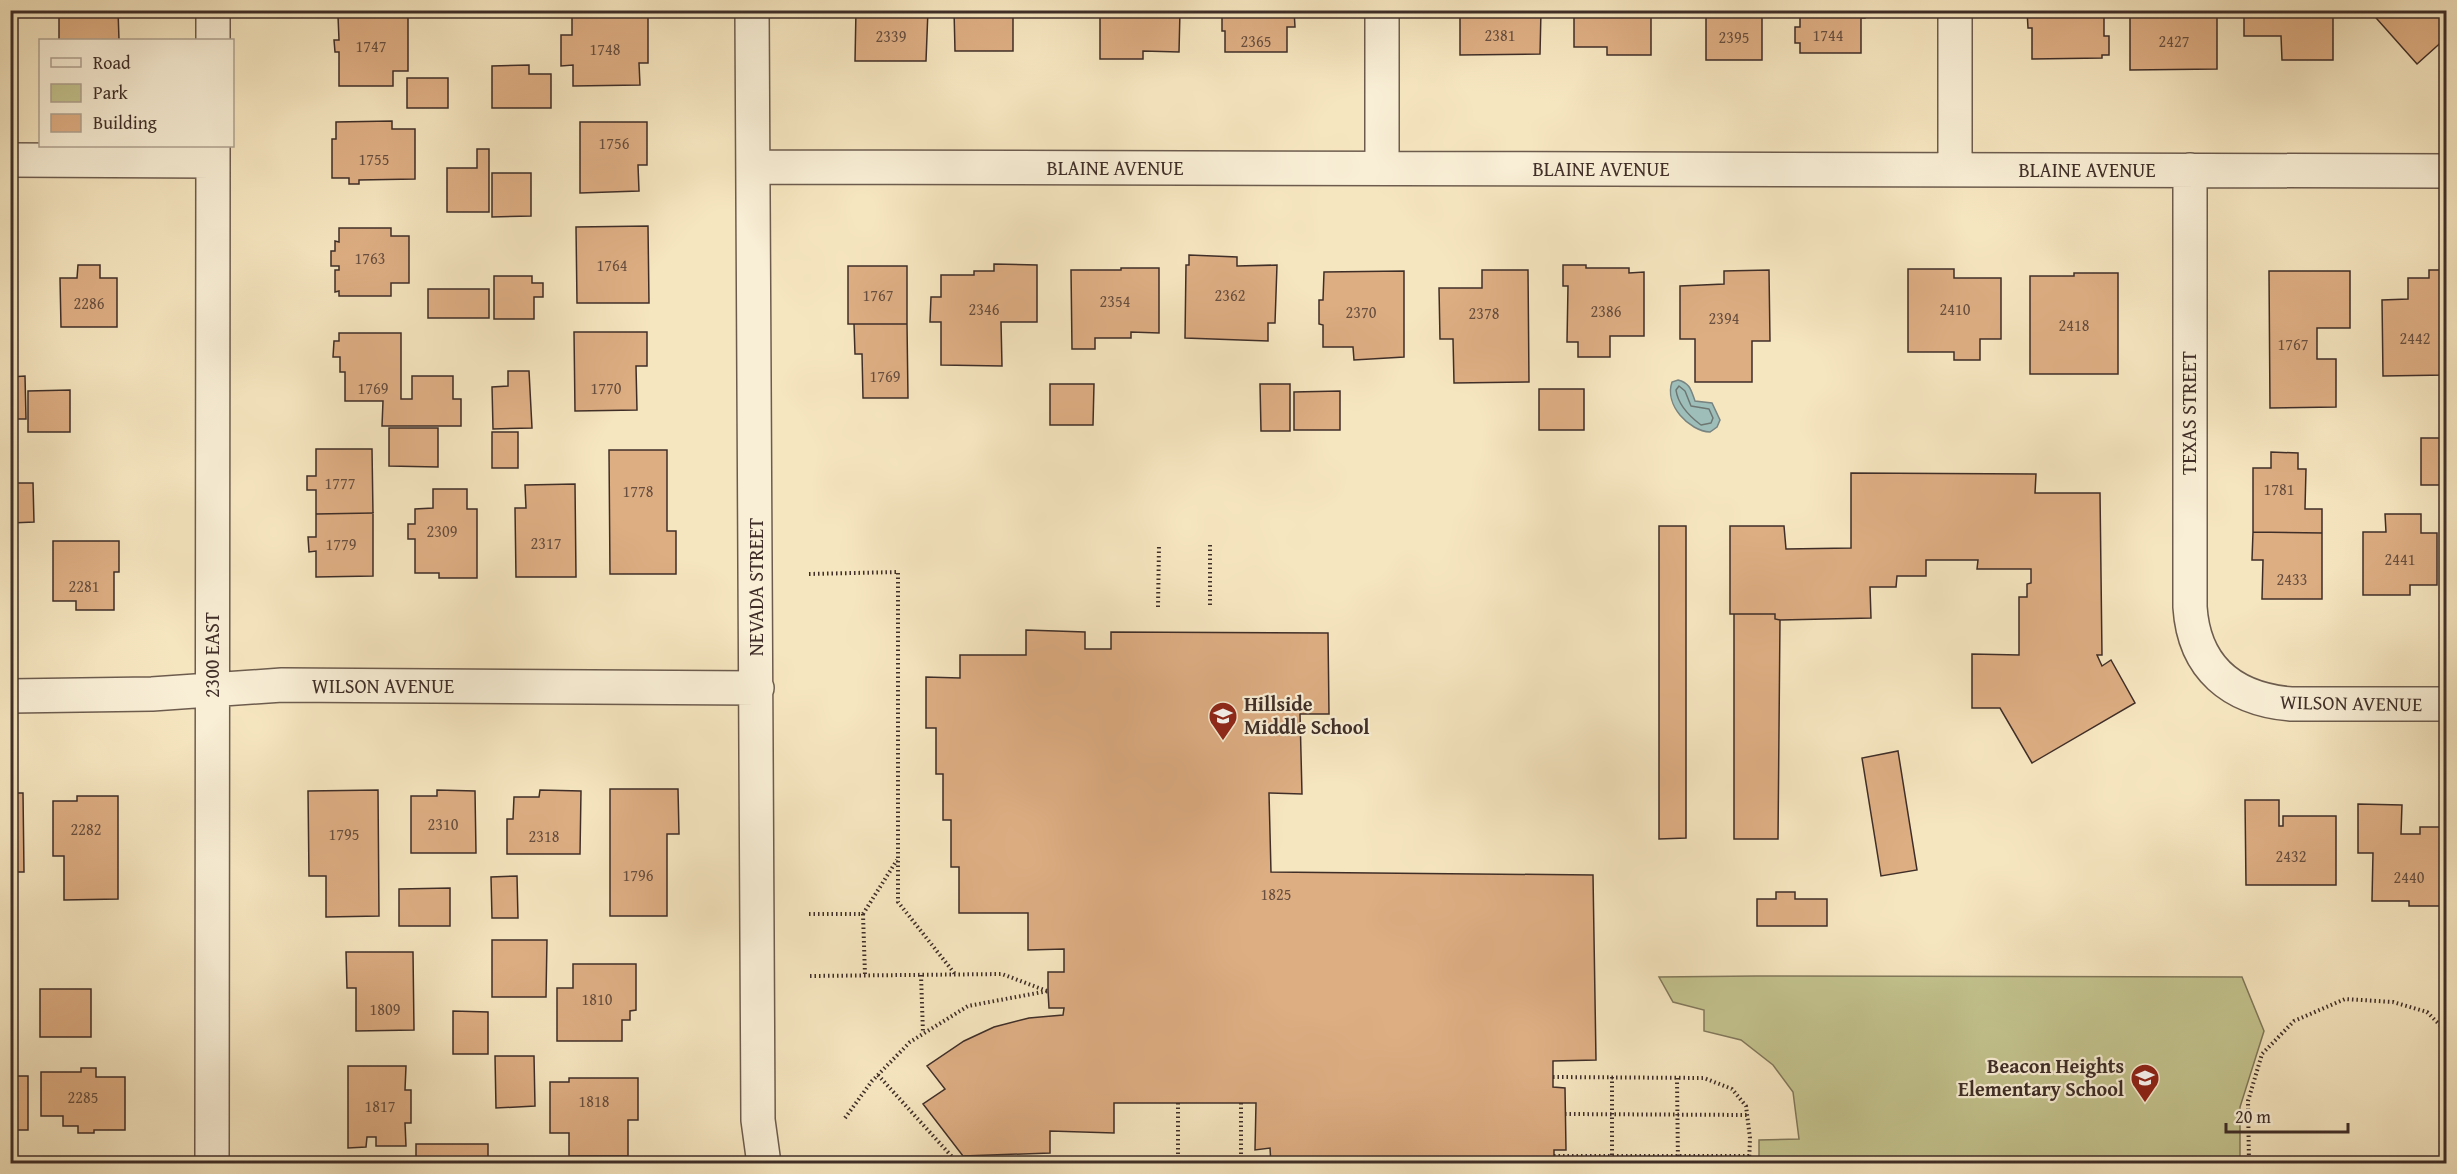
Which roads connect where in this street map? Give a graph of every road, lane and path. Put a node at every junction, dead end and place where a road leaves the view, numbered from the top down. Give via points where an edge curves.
1 (213, 10) edge
2 (752, 10) edge
3 (1382, 10) edge
4 (1955, 10) edge
5 (213, 39) edge
6 (213, 153) edge
7 (10, 160) edge
8 (755, 167) junction
9 (1382, 168) junction
10 (1955, 170) junction
11 (2190, 170) junction
12 (2446, 171) edge
13 (1159, 545) dead end
14 (1210, 545) dead end
15 (809, 574) dead end
16 (1158, 607) dead end
17 (1210, 607) dead end
18 (2201, 654) joint
19 (757, 688) junction
20 (212, 691) junction
21 (10, 696) edge
22 (2446, 704) edge
23 (898, 859) junction
24 (809, 914) dead end
25 (863, 914) junction
26 (865, 975) junction
27 (921, 975) junction
28 (955, 975) junction
29 (810, 976) dead end
30 (2446, 1031) edge
31 (923, 1034) junction
32 (878, 1074) junction
33 (1553, 1077) dead end
34 (1612, 1077) junction
35 (1677, 1078) junction
36 (1178, 1103) dead end
37 (1240, 1103) dead end
38 (1565, 1114) dead end
39 (1612, 1114) junction
40 (1678, 1115) junction
41 (1747, 1115) junction
42 (845, 1118) dead end
43 (1554, 1156) dead end
44 (1612, 1156) junction
45 (1678, 1156) junction
46 (1749, 1156) junction
47 (212, 1164) edge
48 (764, 1164) edge
49 (1114, 1164) edge
50 (1178, 1164) edge
51 (1241, 1164) edge
52 (1612, 1164) edge
53 (1678, 1164) edge
54 (1749, 1164) edge
55 (2248, 1164) edge

1 - 5 street
2 - 8 street, NEVADA STREET
3 - 9 street
4 - 10 street
6 - 7 street
6 - 20 street, 2300 EAST
8 - 9 street, BLAINE AVENUE
8 - 19 street, NEVADA STREET
9 - 10 street, BLAINE AVENUE
10 - 11 street, BLAINE AVENUE
11 - 12 street, BLAINE AVENUE
11 - 18 street, TEXAS STREET via 2190,607 2194,639
13 - 16 path
14 - 17 path
15 - 23 path via 898,572
18 - 22 street, WILSON AVENUE via 2226,684 2268,702
19 - 20 street, WILSON AVENUE via 282,685
19 - 48 street, NEVADA STREET via 758,1120
20 - 21 street, WILSON AVENUE
20 - 47 street, 2300 EAST
23 - 25 path
23 - 28 path via 898,902
24 - 25 path
25 - 26 path
26 - 27 path
26 - 29 path
27 - 28 path
27 - 31 path
28 - 31 path via 1002,974 1048,991 968,1006
30 - 55 path via 2427,1012 2393,1002 2345,999 2294,1021 2262,1054 2248,1101
31 - 32 path
32 - 42 path
32 - 49 path via 955,1160 1114,1160
33 - 34 path
34 - 35 path
34 - 39 path
35 - 40 path
35 - 41 path via 1704,1078 1732,1089 1746,1106
36 - 50 path
37 - 51 path
38 - 39 path
39 - 40 path
39 - 44 path
40 - 41 path
40 - 45 path
41 - 46 path
43 - 44 path
44 - 45 path
44 - 52 path
45 - 46 path
45 - 53 path
46 - 54 path

